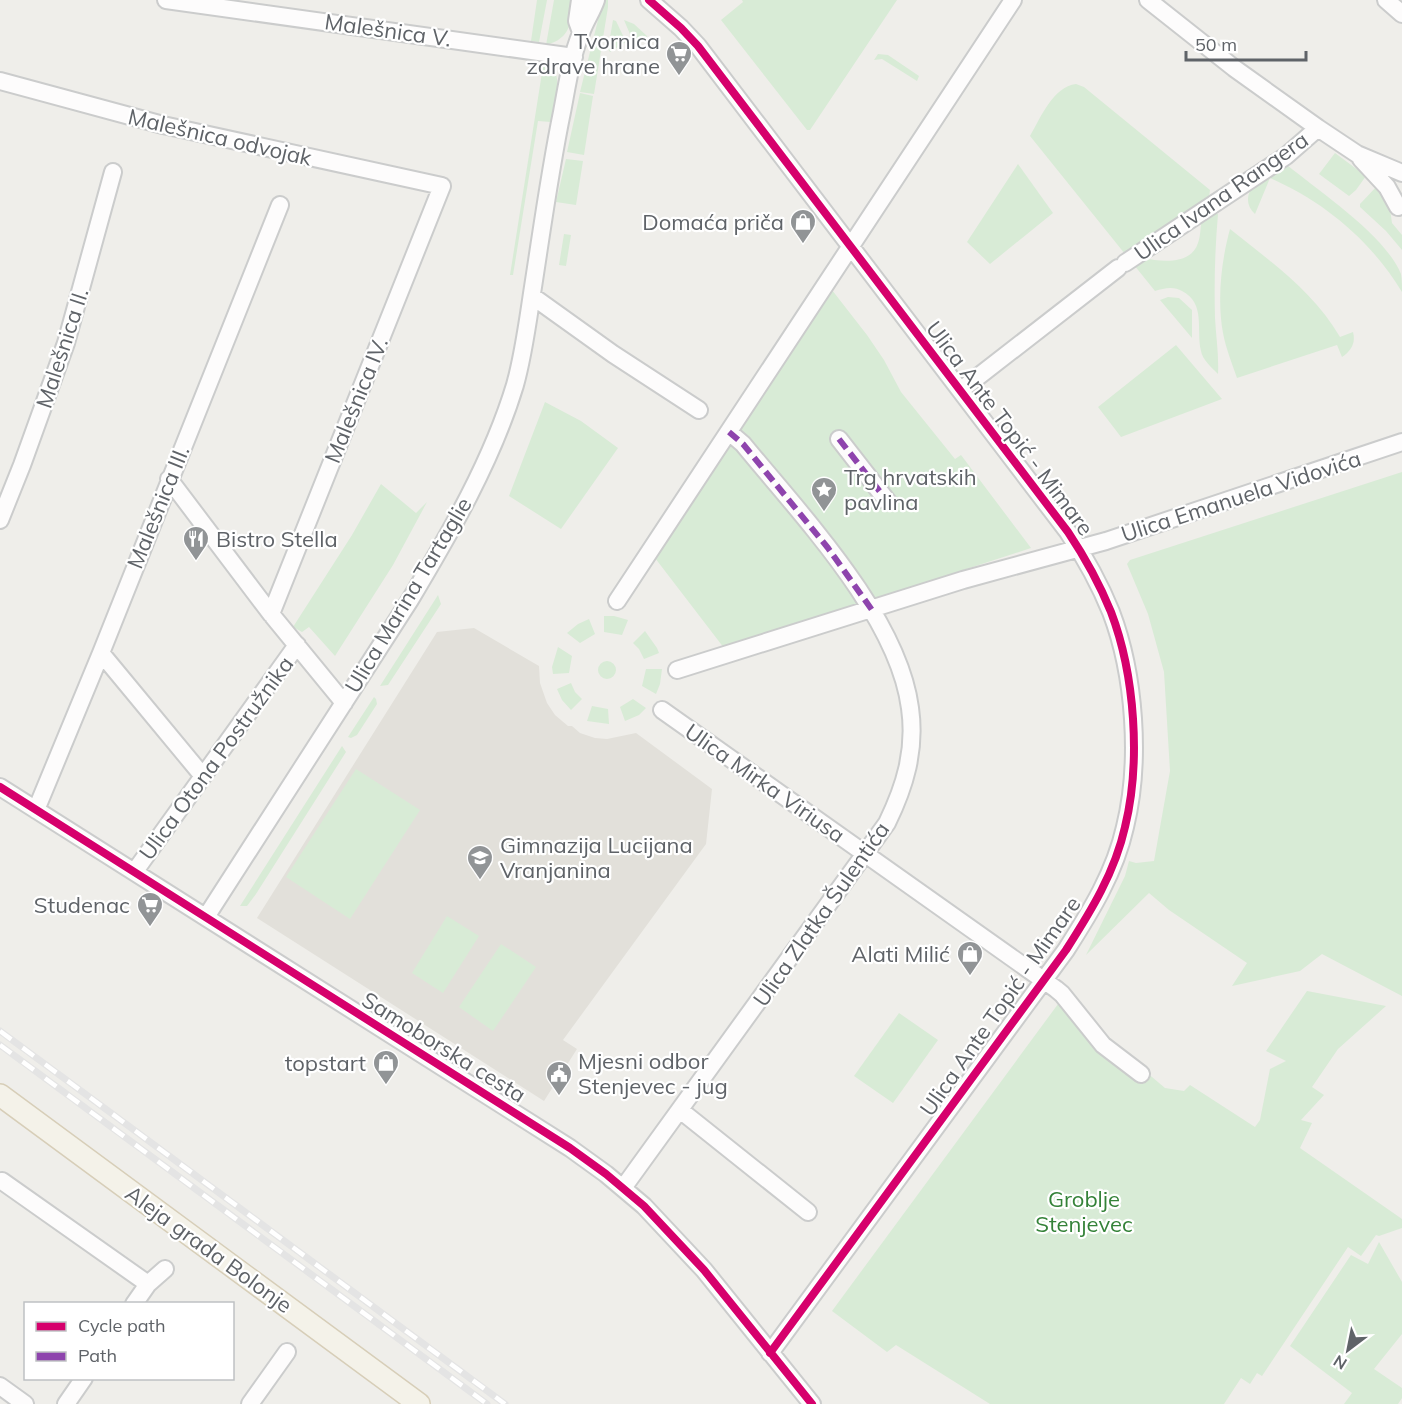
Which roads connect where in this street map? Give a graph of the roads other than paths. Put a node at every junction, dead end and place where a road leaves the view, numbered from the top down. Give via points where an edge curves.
1 (166, 0) edge
2 (580, 0) edge
3 (596, 0) edge
4 (649, 0) edge
5 (1013, 0) edge
6 (1149, 0) edge
7 (1386, 0) edge
8 (1402, 14) edge
9 (581, 32) junction
10 (574, 57) junction
11 (0, 81) edge
12 (1318, 128) junction
13 (1356, 154) junction
14 (113, 172) dead end
15 (1402, 173) edge
16 (442, 186) joint
17 (280, 205) dead end
18 (1401, 207) edge
19 (850, 245) junction
20 (532, 296) junction
21 (961, 390) junction
22 (699, 410) dead end
23 (729, 432) junction
24 (839, 439) dead end
25 (1402, 442) edge
26 (169, 479) junction
27 (888, 502) dead end
28 (0, 520) edge
29 (1078, 549) junction
30 (617, 601) dead end
31 (872, 610) junction
32 (271, 614) junction
33 (297, 645) junction
34 (101, 653) junction
35 (677, 670) dead end
36 (344, 703) junction
37 (662, 710) dead end
38 (202, 775) junction
39 (0, 787) edge
40 (36, 810) junction
41 (865, 854) junction
42 (135, 871) junction
43 (206, 917) junction
44 (1043, 981) junction
45 (1141, 1074) dead end
46 (0, 1095) edge
47 (680, 1110) junction
48 (2, 1181) dead end
49 (623, 1188) junction
50 (808, 1212) dead end
51 (165, 1269) dead end
52 (148, 1284) junction
53 (135, 1302) edge
54 (287, 1352) dead end
55 (771, 1353) junction
56 (83, 1380) edge
57 (0, 1386) edge
58 (25, 1404) edge
59 (66, 1404) edge
60 (250, 1404) edge
61 (419, 1404) edge
62 (812, 1404) edge

1 - 10 street, Malešnica V.
2 - 9 street, Ulica Marina Tartaglie via 577,21
3 - 9 street, Ulica Marina Tartaglie
4 - 19 street, Ulica Ante Topić - Mimare via 698,46
5 - 19 street
6 - 12 street
7 - 8 street
9 - 10 street, Ulica Marina Tartaglie
10 - 20 street, Ulica Marina Tartaglie via 561,113
11 - 16 street, Malešnica odvojak via 163,125
12 - 13 street
12 - 21 street, Ulica Ivana Rangera via 1286,156 1121,266
13 - 15 street
13 - 18 street via 1388,187
14 - 28 street, Malešnica II. via 66,344
16 - 32 street, Malešnica IV.
17 - 26 street, Malešnica III.
19 - 21 street, Ulica Ante Topić - Mimare
19 - 23 street
20 - 22 street
20 - 36 street, Ulica Marina Tartaglie via 521,361 494,440 435,558
21 - 29 street, Ulica Ante Topić - Mimare
23 - 30 street
23 - 31 street, Ulica Zlatka Šulentića via 828,548
24 - 27 street
25 - 29 street, Ulica Emanuela Vidovića
26 - 32 street
26 - 34 street, Malešnica III.
29 - 31 street
29 - 44 street, Ulica Ante Topić - Mimare via 1111,611 1120,643 1131,697 1132,780 1125,828 1111,869 1092,909
31 - 35 street
31 - 41 street, Ulica Zlatka Šulentića via 902,674 912,739 902,792 887,823
32 - 33 street
33 - 36 street
33 - 38 street, Ulica Otona Postružnika
34 - 38 street
34 - 40 street, Malešnica III.
36 - 43 street, Ulica Marina Tartaglie
37 - 41 street, Ulica Mirka Viriusa
38 - 42 street, Ulica Otona Postružnika
39 - 40 street, Samoborska cesta
40 - 42 street, Samoborska cesta
41 - 44 street, Ulica Mirka Viriusa
41 - 47 street, Ulica Zlatka Šulentića
42 - 43 street, Samoborska cesta
43 - 49 street, Samoborska cesta via 570,1148
44 - 45 street, Ulica Mirka Viriusa via 1062,994 1103,1045
44 - 55 street, Ulica Ante Topić - Mimare
46 - 61 main road, Aleja grada Bolonje
47 - 49 street, Ulica Zlatka Šulentića
47 - 50 street
48 - 52 street
49 - 55 street, Samoborska cesta via 704,1270
51 - 52 street
52 - 53 street
54 - 60 street
55 - 62 street, Samoborska cesta
56 - 59 street
57 - 58 street

